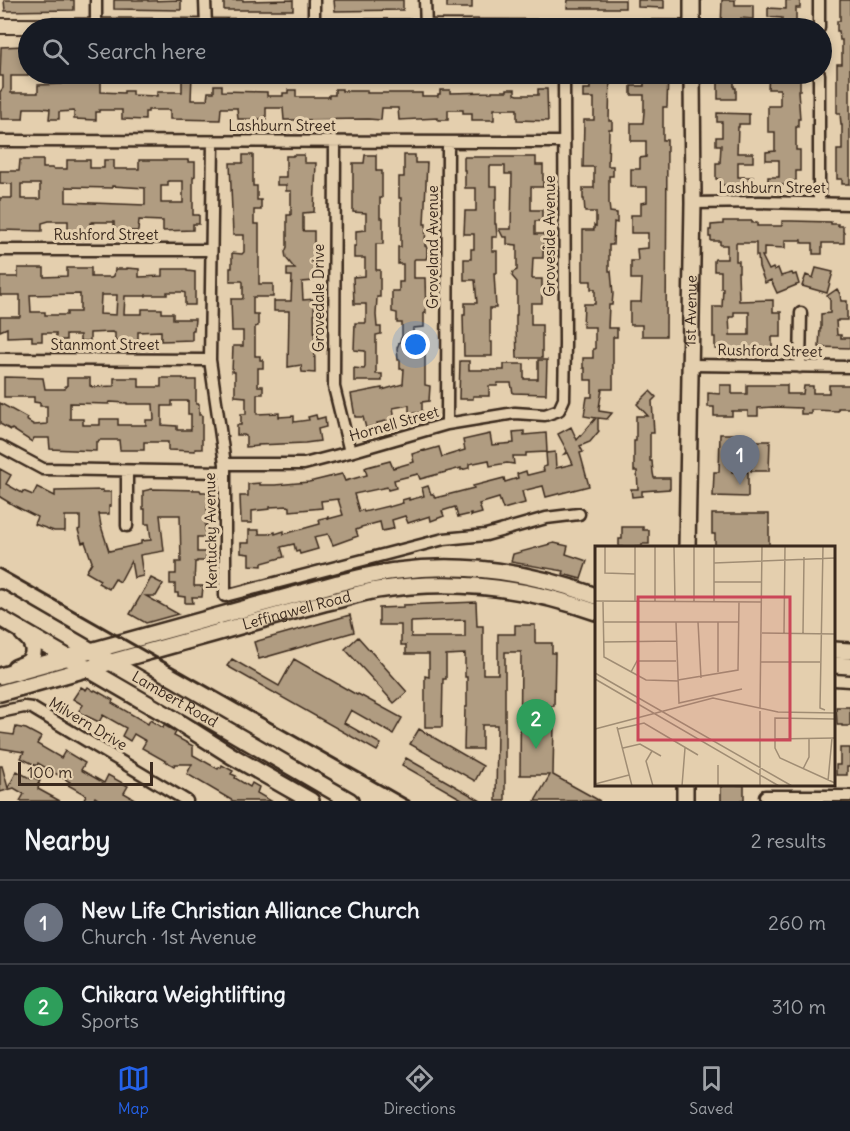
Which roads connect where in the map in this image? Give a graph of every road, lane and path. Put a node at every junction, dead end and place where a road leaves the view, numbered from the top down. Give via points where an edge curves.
1 (96, 0) edge
2 (205, 0) edge
3 (314, 0) edge
4 (425, 0) edge
5 (692, 0) edge
6 (819, 0) edge
7 (96, 18) edge
8 (206, 18) edge
9 (314, 18) edge
10 (426, 18) edge
11 (692, 18) edge
12 (819, 18) edge
13 (0, 26) edge
14 (18, 26) edge
15 (564, 84) edge
16 (692, 84) edge
17 (819, 84) edge
18 (0, 141) edge
19 (335, 141) junction
20 (213, 142) junction
21 (448, 142) junction
22 (564, 142) junction
23 (693, 203) junction
24 (819, 204) junction
25 (850, 204) edge
26 (0, 250) edge
27 (211, 250) junction
28 (801, 313) dead end
29 (0, 359) edge
30 (210, 360) junction
31 (690, 365) junction
32 (800, 367) junction
33 (850, 367) edge
34 (564, 399) joint
35 (447, 424) junction
36 (0, 446) edge
37 (350, 452) junction
38 (224, 468) junction
39 (127, 471) junction
40 (579, 514) dead end
41 (128, 525) dead end
42 (687, 546) edge
43 (595, 595) edge
44 (0, 598) edge
45 (595, 611) edge
46 (0, 618) edge
47 (835, 650) edge
48 (91, 651) junction
49 (850, 651) edge
50 (142, 653) junction
51 (68, 657) junction
52 (110, 662) junction
53 (835, 665) edge
54 (850, 666) edge
55 (87, 668) junction
56 (1, 676) edge
57 (835, 680) edge
58 (850, 681) edge
59 (0, 693) edge
60 (176, 700) junction
61 (0, 712) edge
62 (765, 794) edge
63 (850, 796) edge
64 (187, 801) edge
65 (311, 801) edge
66 (350, 801) edge

1 - 7 street
2 - 8 street
3 - 9 street
4 - 10 street
5 - 11 main road
6 - 12 street
13 - 14 street
15 - 22 street, Groveside Avenue
16 - 23 main road, 1st Avenue
17 - 24 street
18 - 20 street, Lashburn Street
19 - 20 street, Lashburn Street
19 - 21 street, Lashburn Street
19 - 37 street, Grovedale Drive via 334,387
20 - 27 street, Kentucky Avenue
21 - 22 street, Lashburn Street
21 - 35 street, Groveland Avenue
22 - 34 street, Groveside Avenue
23 - 24 street, Lashburn Street
23 - 31 main road, 1st Avenue
24 - 25 street, Lashburn Street
26 - 27 street, Rushford Street
27 - 30 street, Kentucky Avenue
28 - 32 street
29 - 30 street, Stanmont Street
30 - 38 street, Kentucky Avenue
31 - 32 street, Rushford Street
31 - 42 main road, 1st Avenue
32 - 33 street, Rushford Street
34 - 35 street, Hornell Street via 559,410 545,415 515,413
35 - 37 street, Hornell Street
36 - 39 street, Hornell Street via 43,469
37 - 38 street, Hornell Street via 304,464
38 - 39 street, Hornell Street
38 - 40 street, Kentucky Avenue via 225,596 444,539 486,535 546,518
39 - 41 street
43 - 48 main road, Leffingwell Road via 501,571 399,570 368,575
44 - 48 main road, Lambert Road
45 - 50 main road, Leffingwell Road via 498,588 411,585 375,590
46 - 51 main road, Lambert Road
46 - 56 main road via 29,639 33,649 29,661
47 - 49 main road
48 - 51 main road, Leffingwell Road
48 - 52 main road, Lambert Road
50 - 52 main road, Leffingwell Road
50 - 60 main road via 140,667 144,674
51 - 55 main road, Lambert Road
51 - 56 main road, Leffingwell Road
52 - 55 main road, Leffingwell Road
52 - 60 main road, Lambert Road
53 - 54 main road
55 - 59 main road, Leffingwell Road
55 - 65 main road, Lambert Road
57 - 58 street
60 - 66 main road, Lambert Road
61 - 64 street, Milvern Drive via 32,708
62 - 63 street

